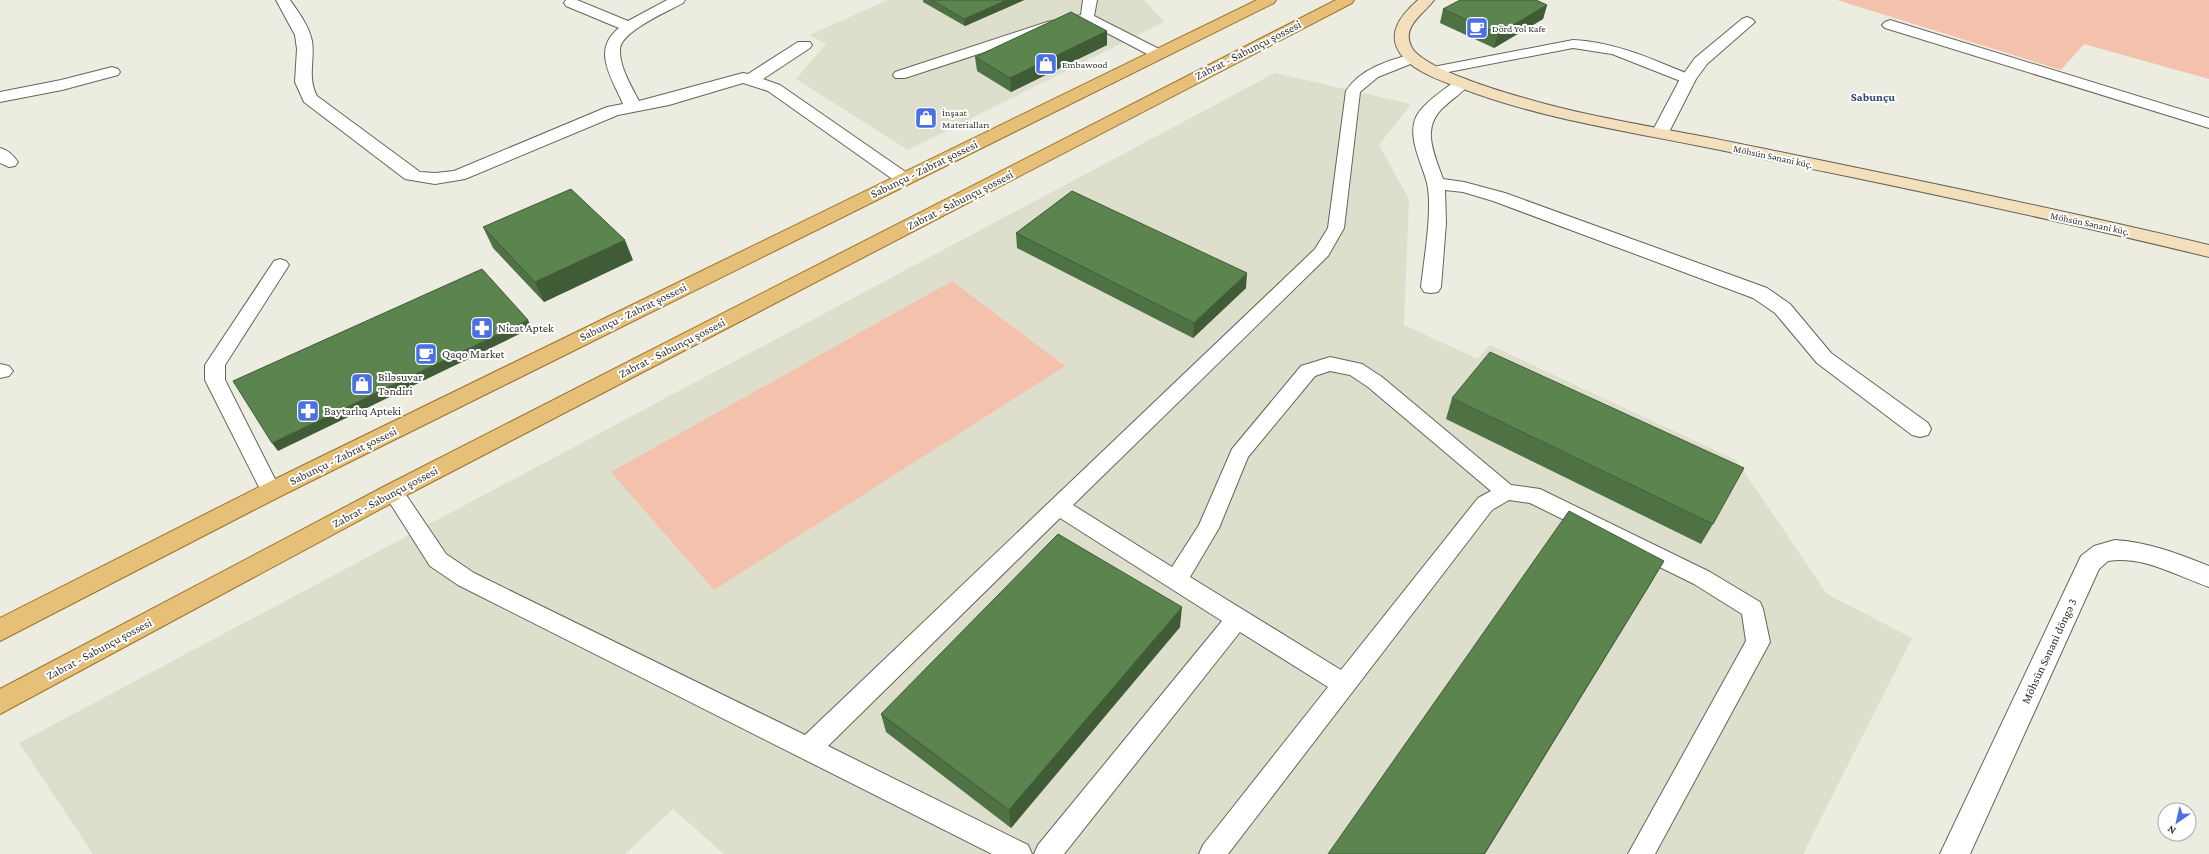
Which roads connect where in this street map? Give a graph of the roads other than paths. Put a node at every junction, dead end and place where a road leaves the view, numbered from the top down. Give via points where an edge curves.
1 (282, 0) edge
2 (678, 0) edge
3 (1090, 0) edge
4 (1269, 0) edge
5 (1347, 0) edge
6 (1428, 0) edge
7 (571, 3) dead end
8 (1086, 18) junction
9 (1747, 22) dead end
10 (1890, 25) dead end
11 (630, 27) junction
12 (804, 45) dead end
13 (1158, 54) junction
14 (1414, 58) junction
15 (1433, 71) junction
16 (112, 72) dead end
17 (900, 75) dead end
18 (752, 79) junction
19 (1688, 79) junction
20 (1462, 83) junction
21 (0, 97) edge
22 (632, 107) junction
23 (2209, 123) edge
24 (1661, 132) junction
25 (904, 179) junction
26 (1436, 184) junction
27 (2209, 252) edge
28 (280, 265) dead end
29 (1431, 287) dead end
30 (1920, 429) dead end
31 (271, 491) junction
32 (393, 492) junction
33 (1506, 492) junction
34 (1059, 507) junction
35 (2209, 577) edge
36 (1176, 580) junction
37 (1238, 618) junction
38 (0, 630) edge
39 (1344, 685) junction
40 (0, 702) edge
41 (808, 750) junction
42 (1019, 854) edge
43 (1047, 854) edge
44 (1212, 854) edge
45 (1641, 854) edge
46 (1955, 854) edge

1 - 22 street via 299,26 304,42 303,86 310,98 412,176 437,180 459,175 586,121
2 - 11 street
3 - 8 lane
4 - 13 main road, Sabunçu - Zabrat şossesi
5 - 32 main road, Zabrat - Sabunçu şossesi
6 - 14 street, Möhsün Sənani küç. via 1403,26 1400,36 1404,49
7 - 11 street
8 - 13 lane
8 - 17 lane via 1052,25
9 - 19 street via 1701,61
10 - 23 street
11 - 22 street via 619,34 612,46 613,58
12 - 18 street
13 - 25 main road, Sabunçu - Zabrat şossesi
14 - 15 street, Möhsün Sənani küç.
14 - 34 lane via 1372,73 1353,91 1336,228 1322,252
15 - 19 lane via 1572,44 1585,44 1603,47
15 - 20 street, Möhsün Sənani küç.
16 - 21 street
18 - 22 street via 731,80 688,95
18 - 25 street via 774,88
19 - 24 street
20 - 24 street, Möhsün Sənani küç. via 1529,104
20 - 26 street via 1425,118 1425,152
24 - 27 street, Möhsün Sənani küç. via 2121,230
25 - 31 main road, Sabunçu - Zabrat şossesi
26 - 29 street via 1437,223
26 - 30 street via 1464,187 1499,197 1760,293 1786,313 1810,345 1824,358
28 - 31 lane via 215,365 215,380
31 - 38 main road, Sabunçu - Zabrat şossesi
32 - 40 main road, Zabrat - Sabunçu şossesi
32 - 41 lane via 438,560 466,579
33 - 36 lane via 1376,382 1355,369 1330,364 1308,371 1239,454 1208,528
33 - 39 lane via 1485,504
33 - 45 lane via 1534,496 1702,578 1752,609 1758,642
34 - 36 lane
34 - 41 lane
35 - 46 street, Möhsün Sənani döngə 3 via 2173,562 2127,550 2104,552 2090,563
36 - 37 lane
37 - 39 lane
37 - 43 lane
39 - 44 lane
41 - 42 lane

